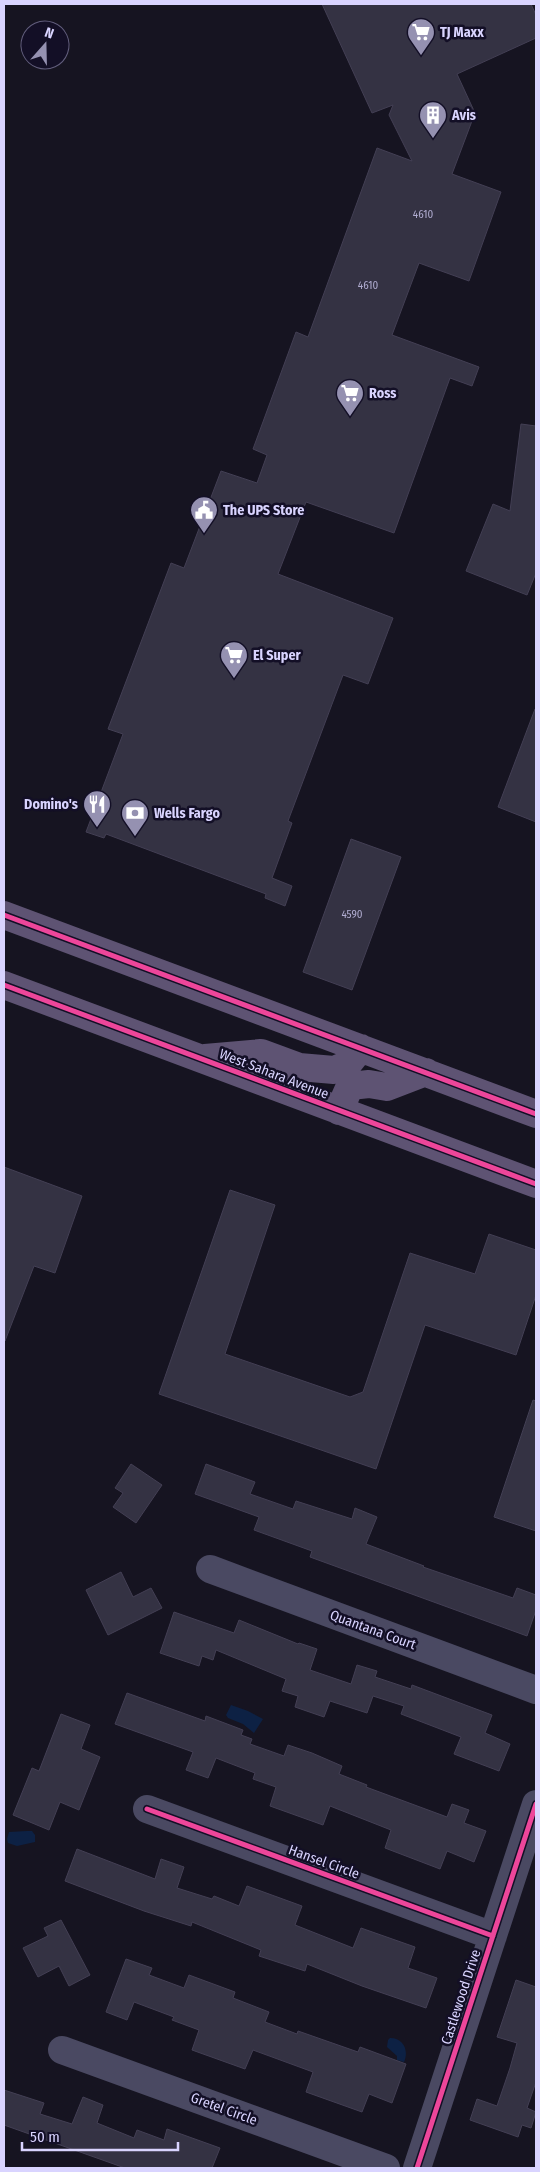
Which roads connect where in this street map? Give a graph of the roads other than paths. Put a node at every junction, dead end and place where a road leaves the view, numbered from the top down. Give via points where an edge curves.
1 (4, 915) edge
2 (4, 985) edge
3 (361, 1048) junction
4 (199, 1058) junction
5 (426, 1072) junction
6 (339, 1111) junction
7 (536, 1114) edge
8 (536, 1184) edge
9 (210, 1569) dead end
10 (536, 1690) edge
11 (536, 1804) edge
12 (147, 1809) dead end
13 (493, 1936) junction
14 (62, 2050) dead end
15 (386, 2168) edge
16 (417, 2168) edge

1 - 3 main road
2 - 4 main road, West Sahara Avenue
3 - 4 main road via 348,1064 334,1070 299,1067 261,1052
3 - 5 main road
4 - 6 main road, West Sahara Avenue
5 - 6 main road via 387,1087 369,1084 350,1086
5 - 7 main road
6 - 8 main road, West Sahara Avenue
9 - 10 street, Quantana Court
11 - 13 street, Castlewood Drive
12 - 13 street, Hansel Circle
13 - 16 street, Castlewood Drive
14 - 15 street, Gretel Circle

